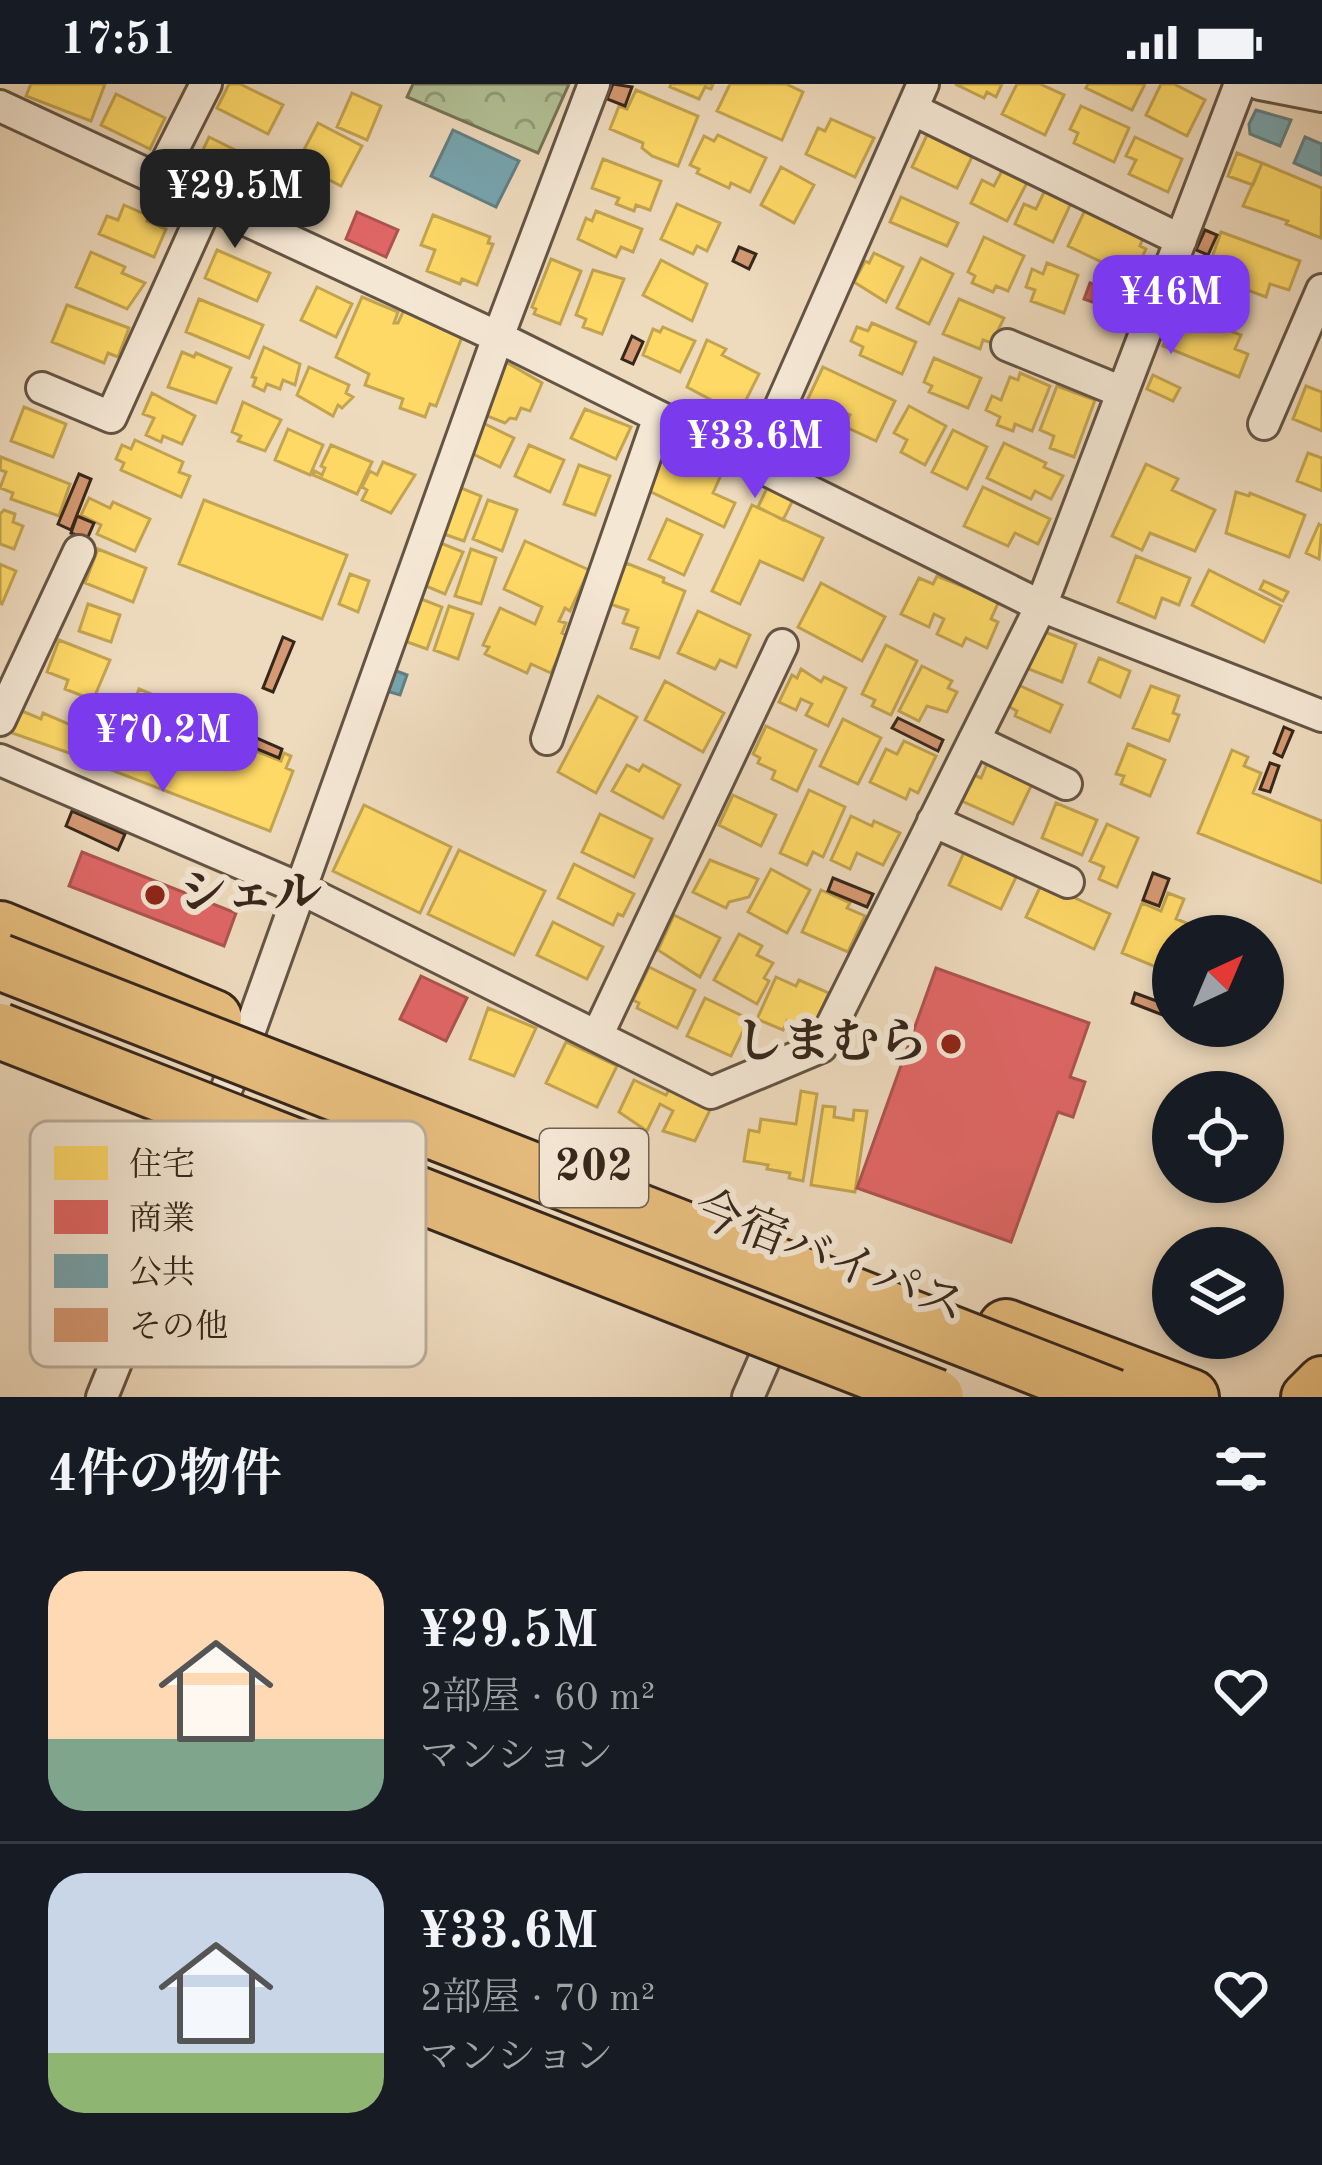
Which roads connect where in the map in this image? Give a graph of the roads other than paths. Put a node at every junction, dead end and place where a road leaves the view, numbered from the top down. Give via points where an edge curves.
1 (206, 84) edge
2 (594, 84) edge
3 (1240, 84) edge
4 (1260, 84) edge
5 (1322, 96) edge
6 (918, 97) edge
7 (0, 106) edge
8 (158, 179) junction
9 (208, 202) junction
10 (1181, 240) junction
11 (1322, 290) edge
12 (498, 337) junction
13 (1007, 344) dead end
14 (42, 388) dead end
15 (1123, 392) junction
16 (659, 417) junction
17 (1264, 424) dead end
18 (755, 464) junction
19 (79, 551) dead end
20 (1041, 606) junction
21 (782, 645) dead end
22 (1322, 716) edge
23 (0, 720) edge
24 (548, 739) dead end
25 (974, 740) junction
26 (0, 760) edge
27 (1066, 784) dead end
28 (934, 820) junction
29 (1068, 882) dead end
30 (301, 890) junction
31 (0, 929) edge
32 (0, 962) edge
33 (0, 1031) edge
34 (249, 1033) junction
35 (597, 1036) junction
36 (0, 1048) edge
37 (177, 1121) edge
38 (216, 1121) edge
39 (230, 1121) edge
40 (407, 1121) edge
41 (426, 1128) edge
42 (426, 1197) edge
43 (426, 1231) edge
44 (114, 1367) edge
45 (756, 1378) edge
46 (1322, 1381) edge
47 (102, 1397) edge
48 (863, 1397) edge
49 (937, 1397) edge
50 (1113, 1397) edge
51 (1191, 1397) edge
52 (1306, 1397) edge

1 - 8 street
2 - 12 street
3 - 10 street
4 - 5 street
6 - 10 street
6 - 18 street
7 - 8 street
8 - 9 street
9 - 12 street
9 - 14 street via 112,417
10 - 15 street
11 - 17 street
12 - 16 street
12 - 30 street
13 - 15 street
15 - 20 street
16 - 18 street
16 - 24 street
18 - 20 street
19 - 23 street
20 - 22 street
20 - 25 street
21 - 35 street
25 - 27 street
25 - 28 street
26 - 30 street
28 - 29 street
28 - 35 street via 821,1047 711,1093
30 - 34 street
30 - 35 street
31 - 34 highway, 今宿バイパス / 202
32 - 40 highway, bridge
33 - 39 highway, bridge
34 - 38 street
34 - 51 highway, 今宿バイパス / 202
36 - 37 highway, 202
41 - 50 highway, bridge
42 - 49 highway, bridge
43 - 45 highway, 202
44 - 47 street
45 - 48 highway, 202
46 - 52 main road

